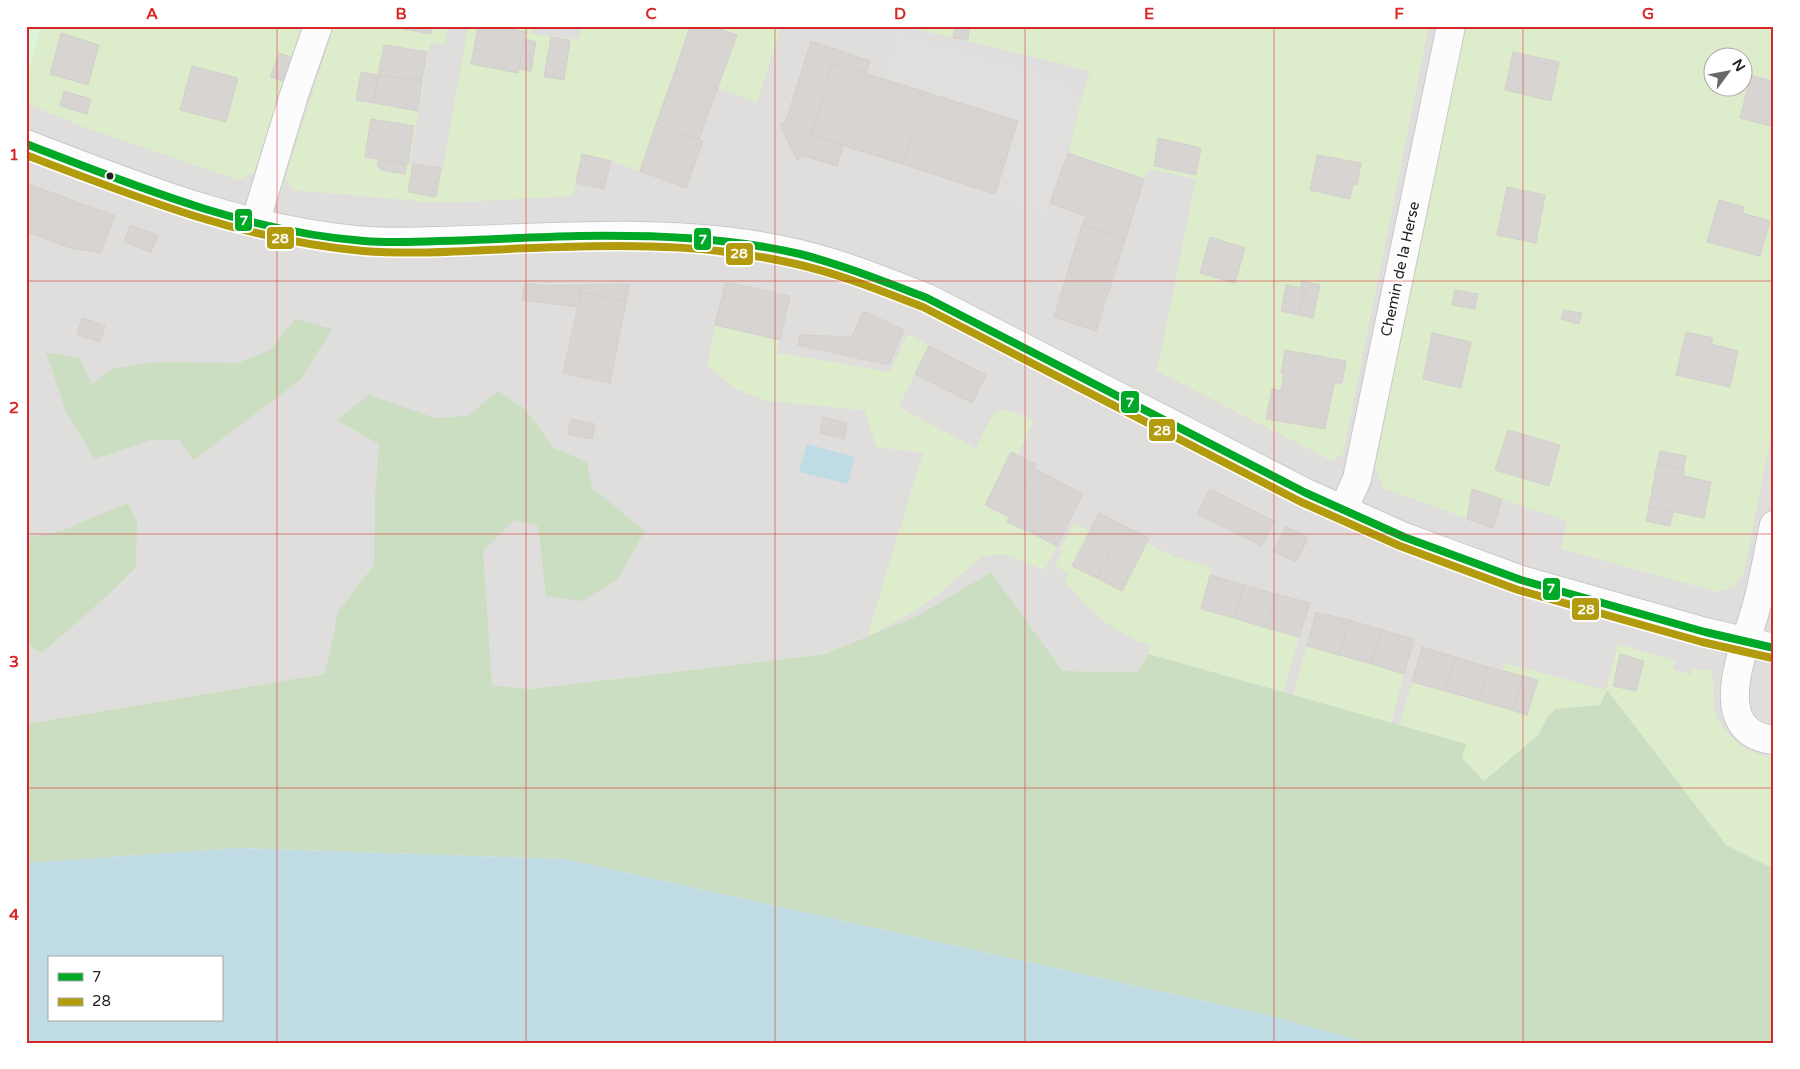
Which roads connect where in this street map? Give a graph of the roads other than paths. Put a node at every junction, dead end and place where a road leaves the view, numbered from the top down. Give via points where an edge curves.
1 (318, 26) edge
2 (1451, 26) edge
3 (26, 144) edge
4 (255, 223) junction
5 (1343, 510) junction
6 (1774, 525) edge
7 (1745, 642) junction
8 (1774, 648) edge
9 (1774, 740) edge

1 - 4 street
2 - 5 street, Chemin de la Herse via 1357,479
3 - 4 street via 198,208
4 - 5 street via 310,234 403,242 600,236 690,238 781,250 836,264 927,298
5 - 7 street via 1404,537 1521,580
6 - 7 street via 1757,606
7 - 8 street
7 - 9 street via 1734,693 1739,720 1758,737

